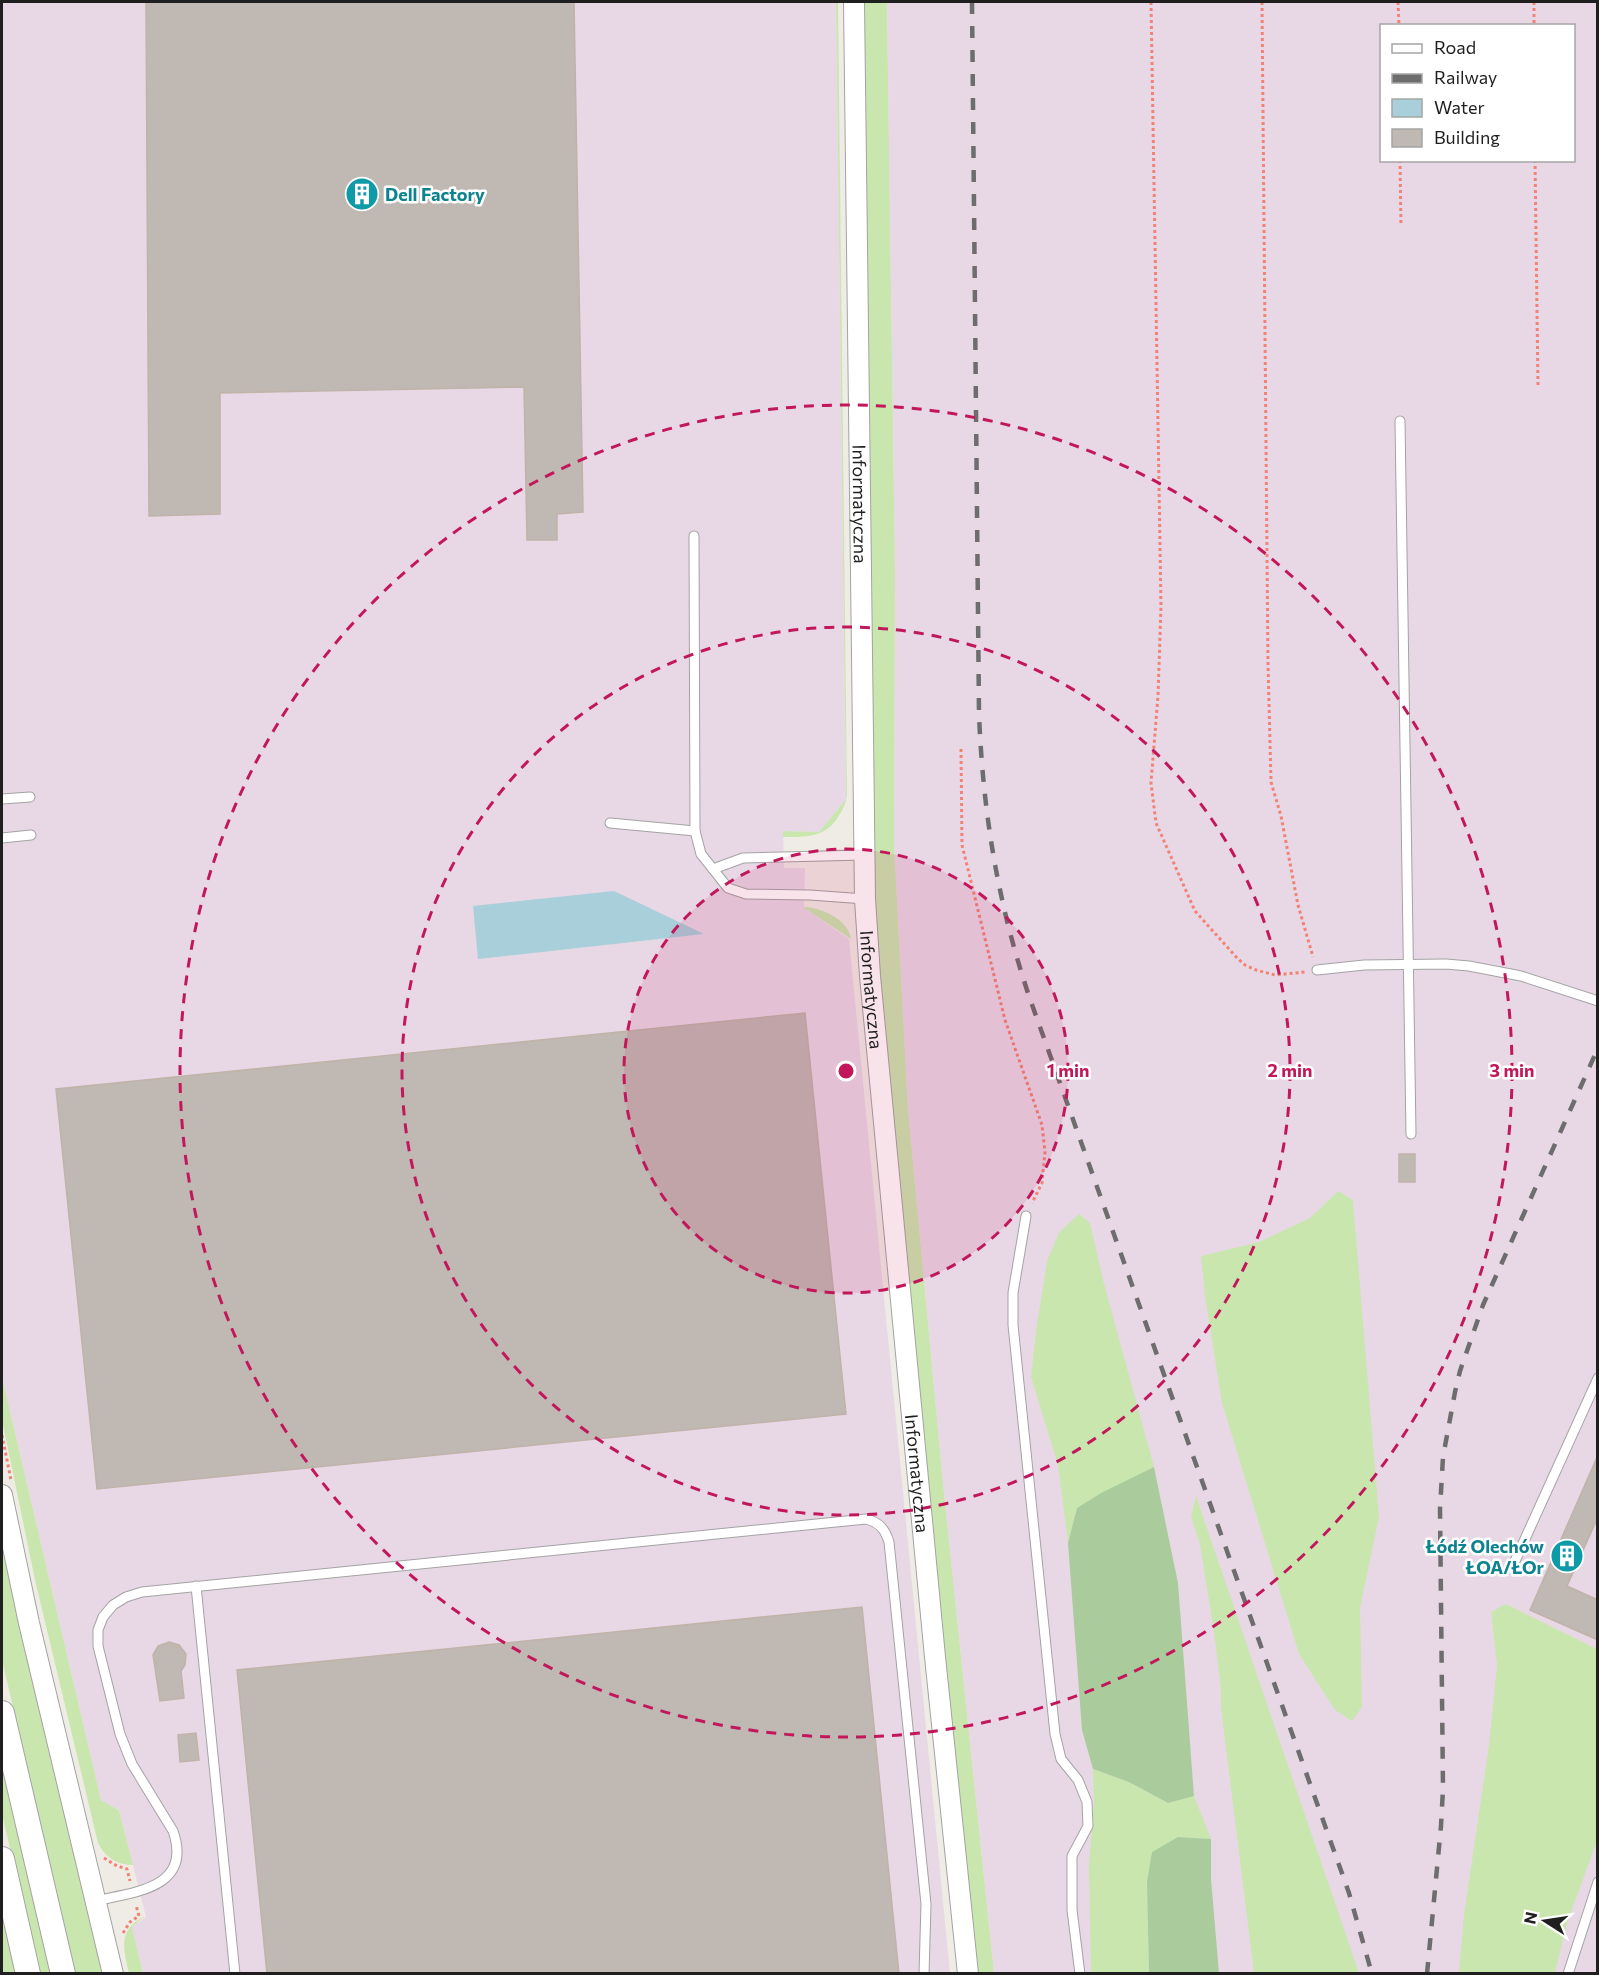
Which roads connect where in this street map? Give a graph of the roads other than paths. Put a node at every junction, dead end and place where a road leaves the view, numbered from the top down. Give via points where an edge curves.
1 (854, 2) edge
2 (1400, 421) dead end
3 (694, 536) dead end
4 (30, 797) dead end
5 (2, 799) edge
6 (610, 823) dead end
7 (695, 831) junction
8 (31, 835) dead end
9 (2, 838) edge
10 (864, 855) junction
11 (713, 869) junction
12 (865, 899) junction
13 (1407, 964) junction
14 (1317, 970) road end
15 (1598, 1001) edge
16 (1411, 1134) dead end
17 (1026, 1216) road end
18 (1598, 1378) edge
19 (2, 1495) edge
20 (1515, 1561) dead end
21 (196, 1586) junction
22 (2, 1713) edge
23 (2, 1859) edge
24 (1598, 1881) edge
25 (95, 1901) junction
26 (28, 1974) edge
27 (63, 1974) edge
28 (112, 1974) edge
29 (236, 1974) edge
30 (924, 1974) edge
31 (968, 1974) edge
32 (1080, 1974) edge
33 (1568, 1974) edge

1 - 10 street, Informatyczna
2 - 13 lane
3 - 7 lane
4 - 5 lane
6 - 7 lane
7 - 11 lane via 701,854
8 - 9 lane
10 - 11 lane via 743,858
10 - 12 street, Informatyczna
11 - 12 lane via 728,888 746,894
12 - 31 street, Informatyczna
13 - 14 lane
13 - 15 lane via 1470,966 1521,976
13 - 16 lane
17 - 32 lane via 1013,1293 1013,1325 1055,1734 1060,1759 1078,1780 1088,1802 1088,1826 1072,1856 1072,1910
18 - 20 lane
19 - 25 street
21 - 25 lane via 126,1597 113,1605 98,1630 98,1646 120,1734 132,1764 173,1831 178,1855 170,1873 155,1886
21 - 29 lane
21 - 30 lane via 873,1521 886,1532 889,1542 926,1904
22 - 27 street
23 - 26 street
24 - 33 lane
25 - 28 street

